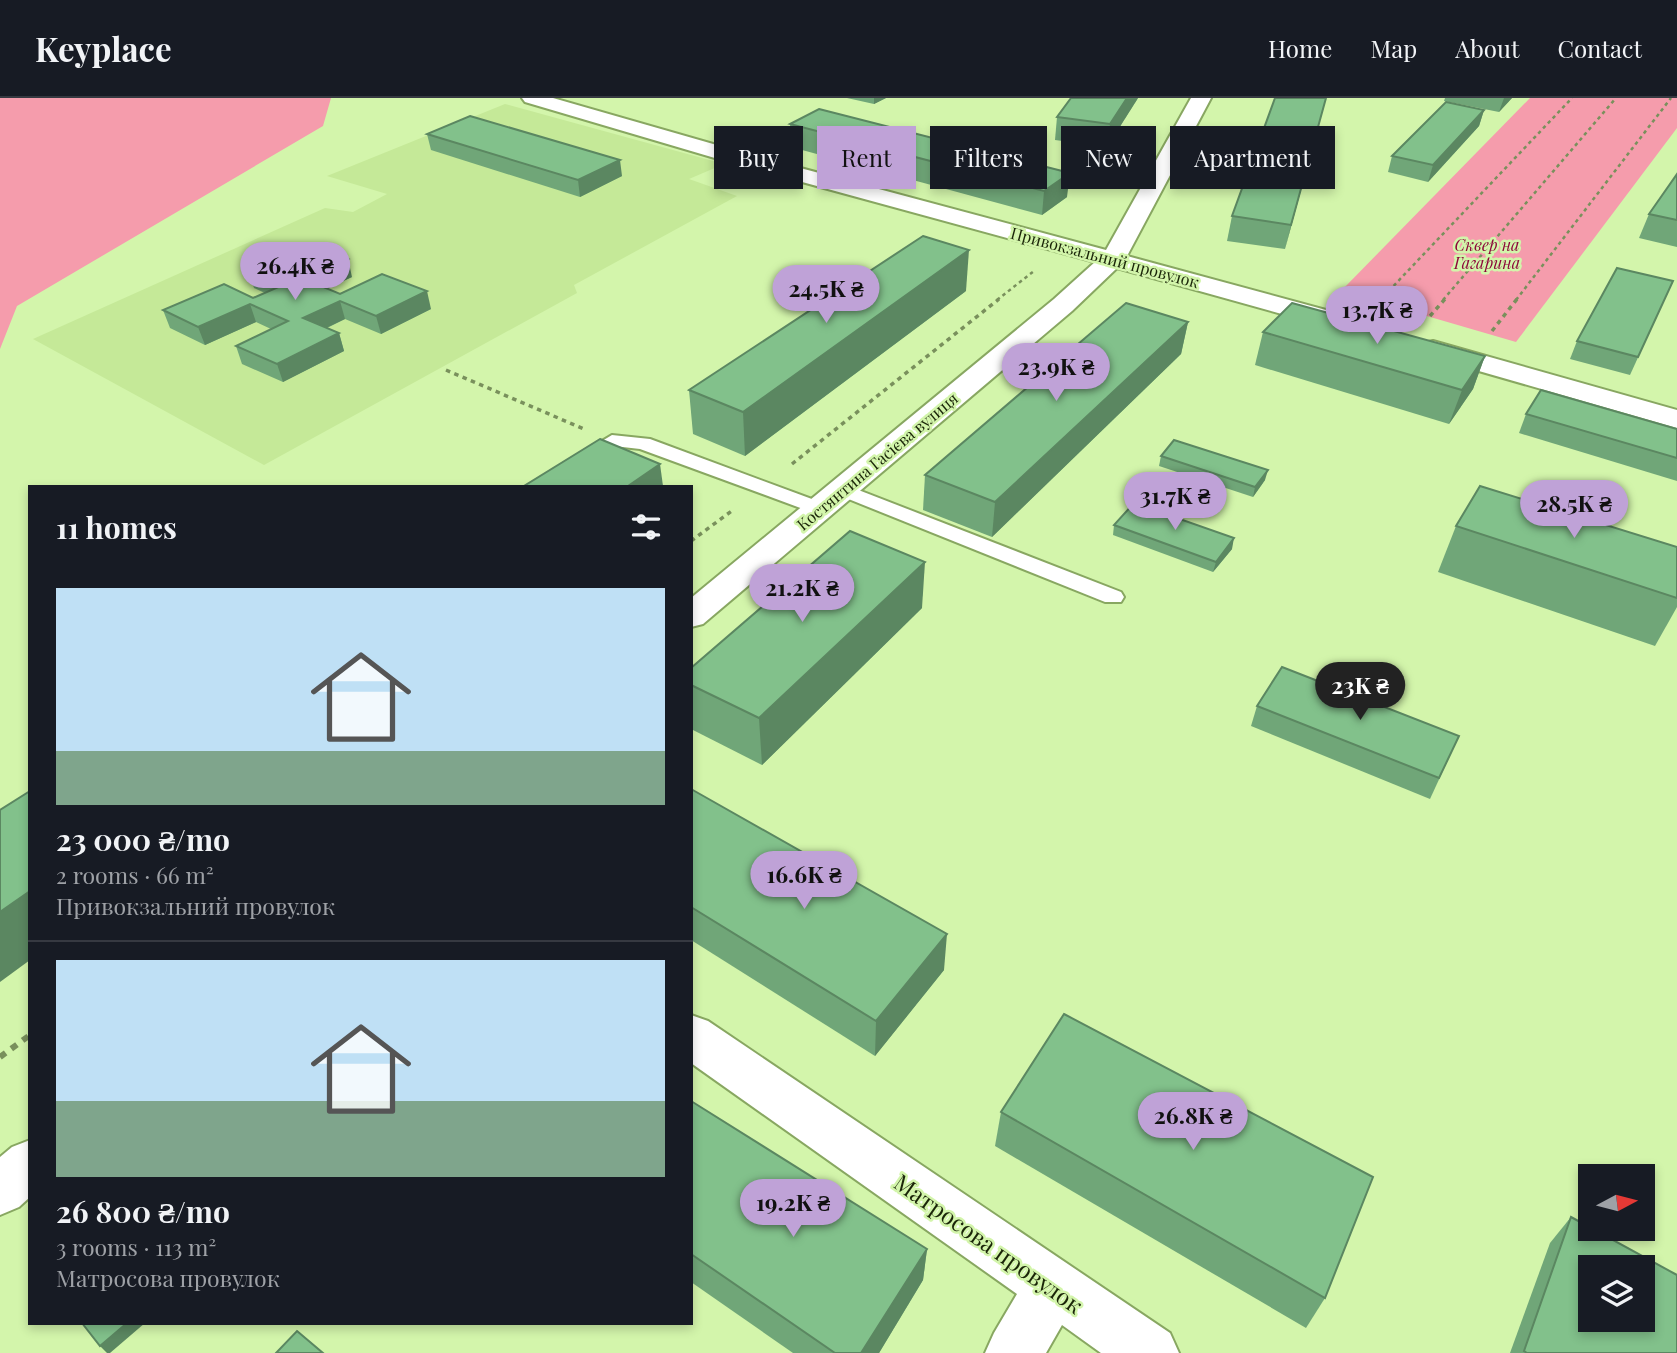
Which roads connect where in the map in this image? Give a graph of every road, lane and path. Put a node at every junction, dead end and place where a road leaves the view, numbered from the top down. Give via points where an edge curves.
1 (532, 98) edge
2 (1201, 98) edge
3 (1572, 98) edge
4 (1616, 98) edge
5 (1671, 98) edge
6 (1065, 246) junction
7 (1114, 258) junction
8 (1384, 296) dead end
9 (1430, 316) dead end
10 (1359, 328) edge
11 (1490, 334) dead end
12 (1412, 343) edge
13 (446, 370) dead end
14 (1677, 419) edge
15 (612, 442) joint
16 (763, 487) junction
17 (832, 499) junction
18 (693, 540) edge
19 (1113, 597) dead end
20 (693, 613) edge
21 (28, 1036) edge
22 (693, 1037) edge
23 (0, 1057) edge
24 (0, 1147) edge
25 (28, 1161) edge
26 (28, 1164) edge
27 (0, 1190) edge
28 (1052, 1288) junction
29 (1014, 1353) edge
30 (1150, 1353) edge

1 - 6 street, Привокзальний провулок via 722,155
2 - 7 street, Костянтина Гасієва вулиця
3 - 8 path
4 - 9 path
5 - 11 path
6 - 7 street, Привокзальний провулок
6 - 16 path
7 - 10 street, Привокзальний провулок
7 - 17 street, Костянтина Гасієва вулиця
12 - 14 street
13 - 15 path
15 - 16 lane via 643,443
16 - 17 lane
16 - 18 path
17 - 19 lane
17 - 20 street, Костянтина Гасієва вулиця
21 - 23 path
22 - 28 street, Матросова провулок
24 - 25 street
26 - 27 street
28 - 29 street
28 - 30 street, Матросова провулок

